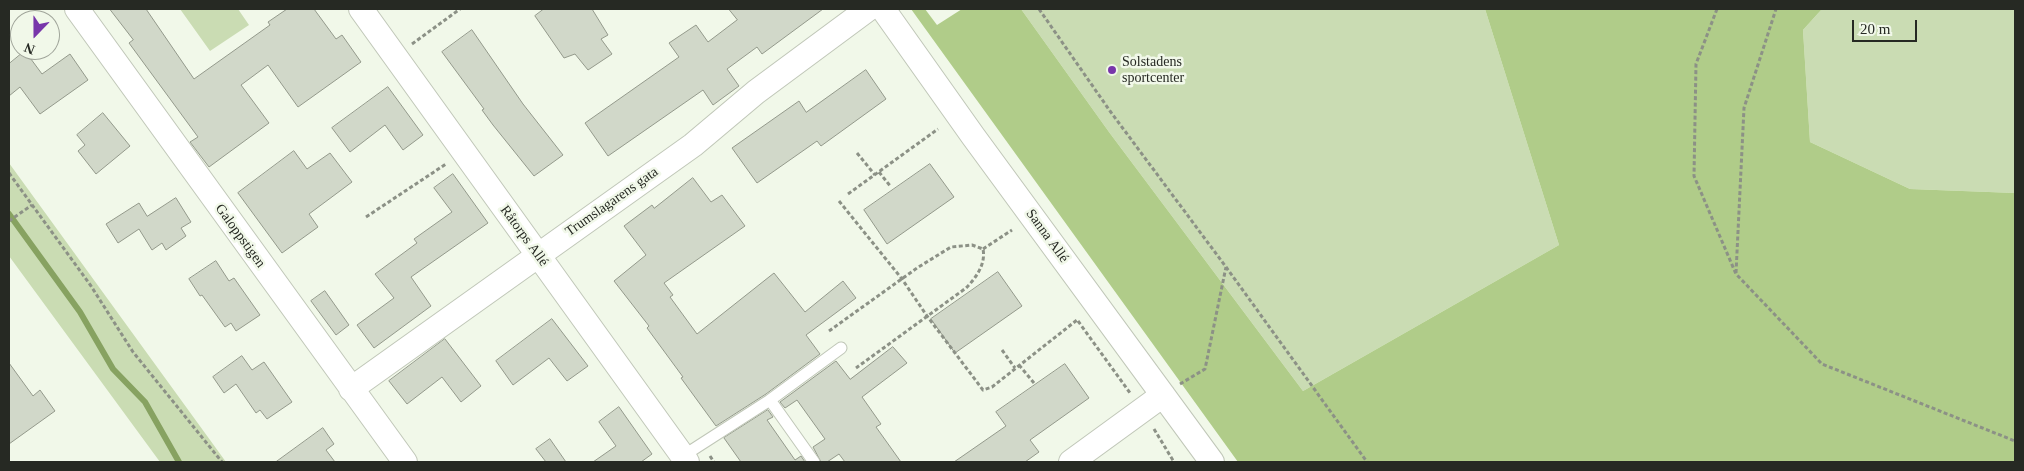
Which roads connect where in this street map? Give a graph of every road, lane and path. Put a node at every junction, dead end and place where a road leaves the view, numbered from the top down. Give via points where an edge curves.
1 (78, 9) edge
2 (361, 9) edge
3 (460, 9) edge
4 (868, 9) edge
5 (883, 9) edge
6 (1040, 9) edge
7 (1717, 9) edge
8 (1776, 9) edge
9 (394, 57) junction
10 (938, 128) dead end
11 (463, 152) junction
12 (857, 153) dead end
13 (879, 172) junction
14 (9, 173) edge
15 (875, 175) junction
16 (891, 187) dead end
17 (848, 194) dead end
18 (840, 201) dead end
19 (32, 205) junction
20 (366, 217) dead end
21 (9, 221) edge
22 (1012, 230) dead end
23 (983, 250) junction
24 (539, 256) junction
25 (1226, 267) junction
26 (1736, 274) junction
27 (902, 279) junction
28 (927, 316) junction
29 (1077, 320) dead end
30 (829, 332) dead end
31 (841, 348) dead end
32 (1002, 350) dead end
33 (1019, 364) junction
34 (856, 368) dead end
35 (1015, 368) junction
36 (1034, 383) dead end
37 (351, 389) junction
38 (1163, 395) junction
39 (770, 400) junction
40 (2015, 441) edge
41 (685, 459) edge
42 (222, 462) edge
43 (405, 462) edge
44 (814, 462) edge
45 (1071, 462) edge
46 (1212, 462) edge
47 (1367, 462) edge

1 - 37 street, Galoppstigen
2 - 9 street, Råtorps Allé
3 - 9 path
4 - 24 street, Trumslagarens gata via 756,92 693,145
5 - 38 street, Sanna Allé
6 - 25 path via 1110,111
7 - 26 path via 1696,64 1694,176
8 - 26 path via 1744,108
9 - 11 street, Råtorps Allé
10 - 13 path
11 - 20 path
11 - 24 street, Råtorps Allé
12 - 15 path
13 - 15 path
13 - 16 path
14 - 19 path
15 - 17 path
18 - 27 path
19 - 21 path
19 - 42 path via 134,352
22 - 23 path
23 - 27 path via 972,245 951,247
23 - 28 path via 983,260 974,280
24 - 37 street, Trumslagarens gata
24 - 41 street, Råtorps Allé
25 - 38 path via 1204,369
25 - 47 path
26 - 40 path via 1822,364
27 - 28 path
27 - 30 path
28 - 34 path
28 - 35 path via 983,390
29 - 33 path
31 - 39 lane
32 - 35 path
33 - 35 path
33 - 36 path
37 - 43 street, Galoppstigen
38 - 45 street
38 - 46 street, Sanna Allé
39 - 41 lane
39 - 44 lane

